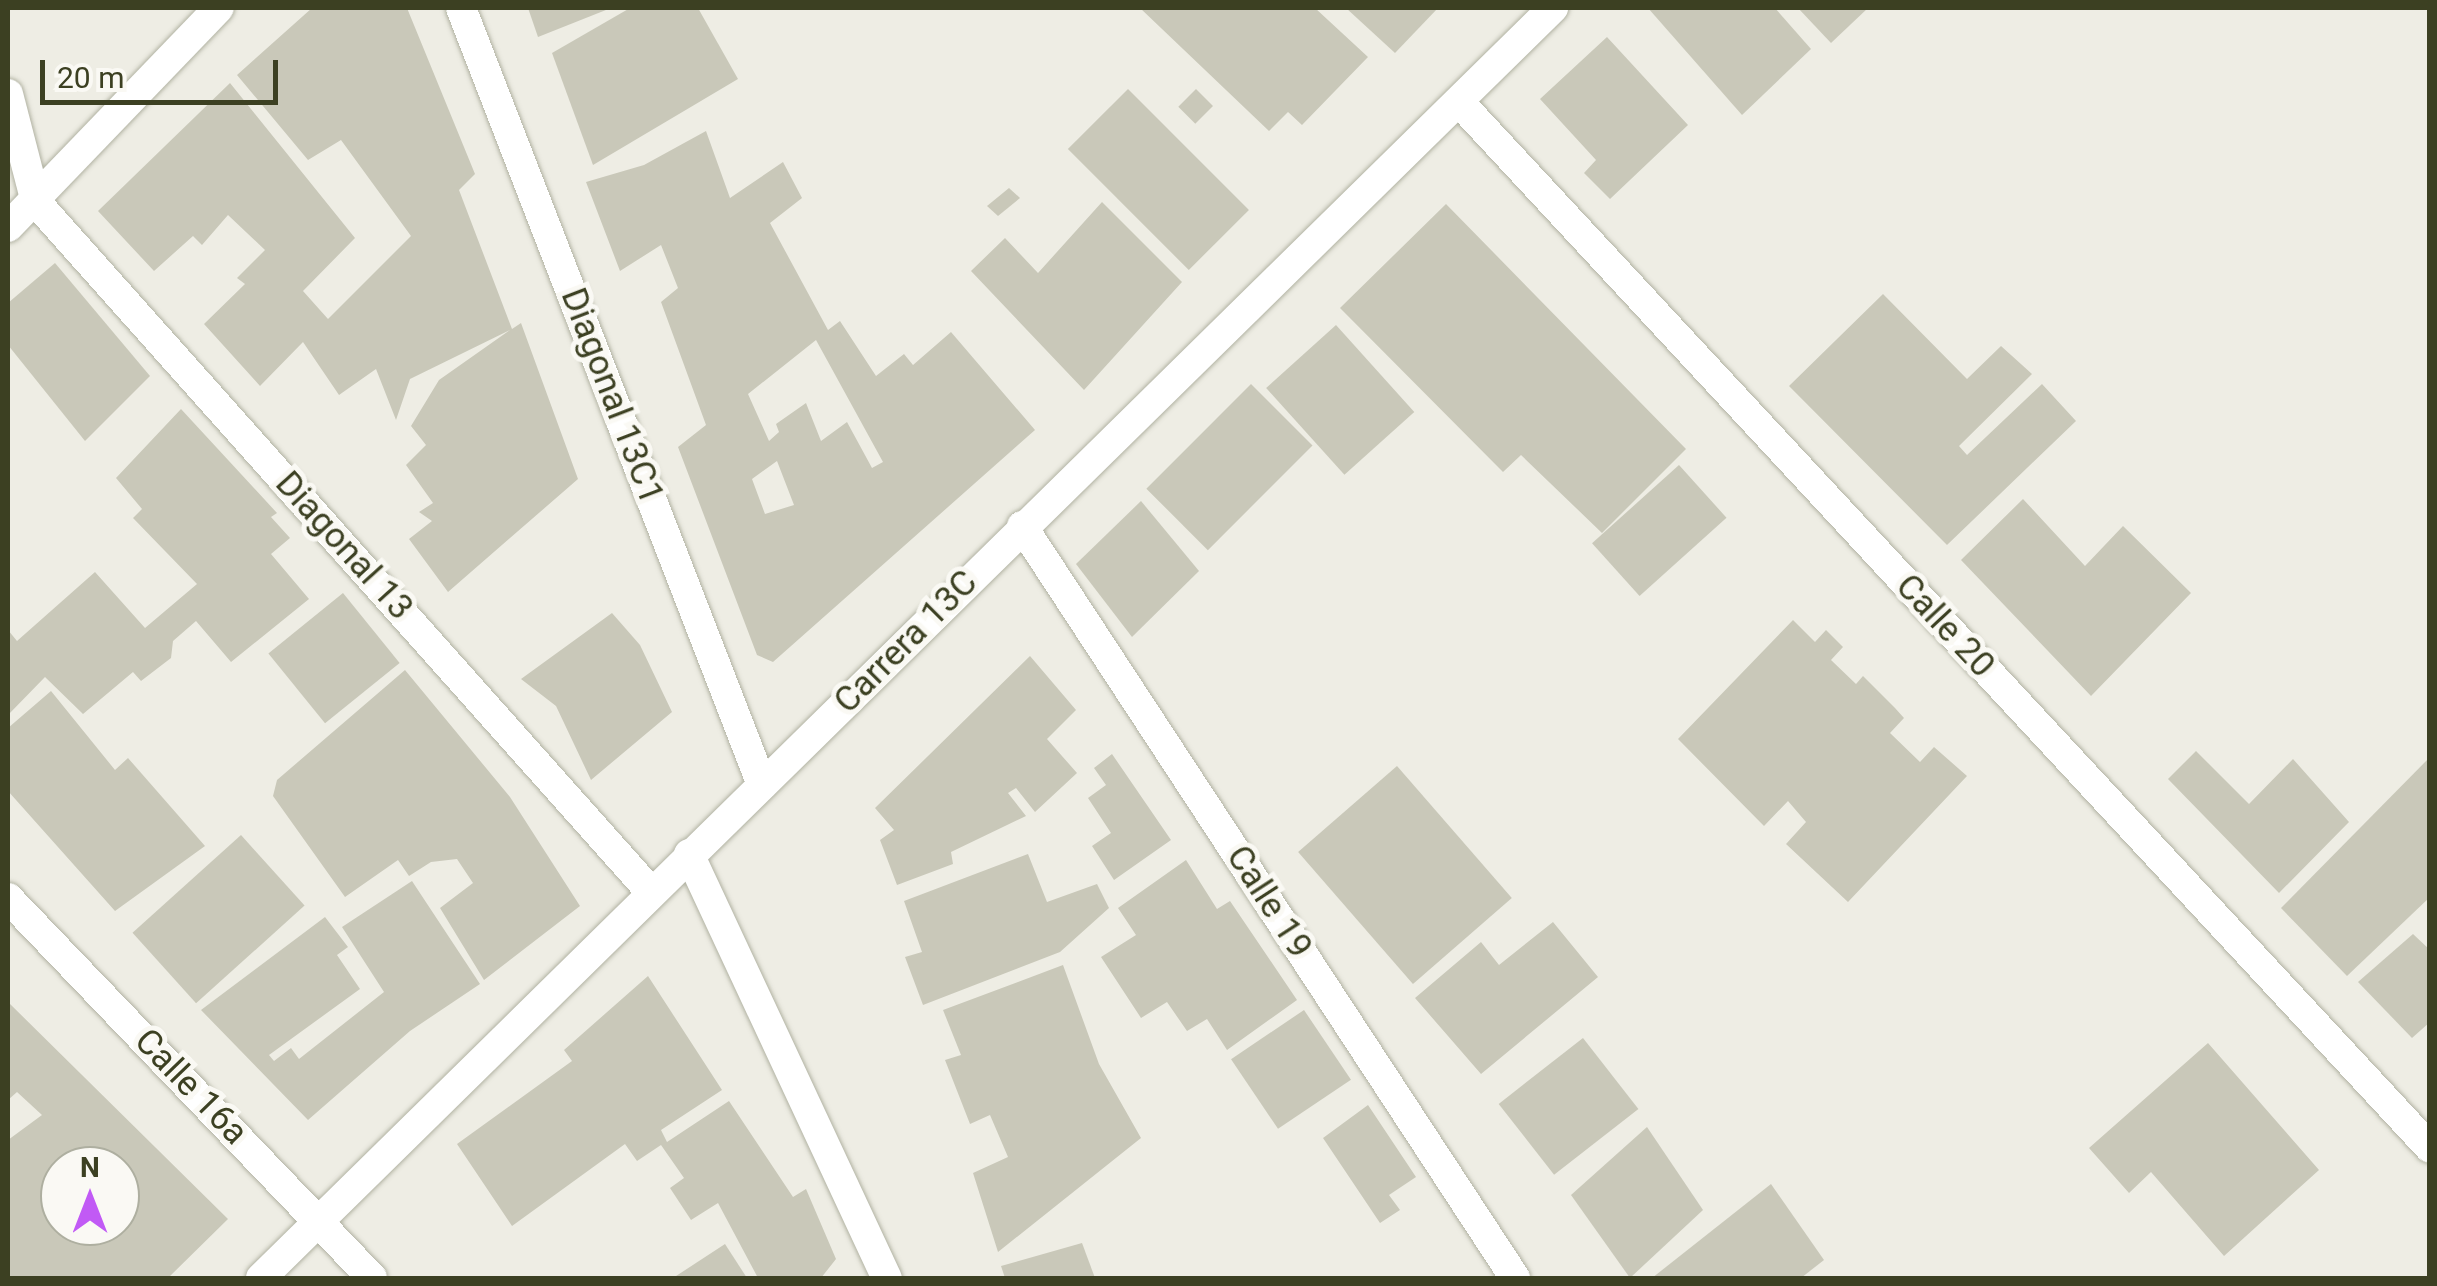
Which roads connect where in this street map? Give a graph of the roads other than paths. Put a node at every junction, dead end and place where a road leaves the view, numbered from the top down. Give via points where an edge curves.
1 (219, 8) edge
2 (461, 8) edge
3 (1553, 8) edge
4 (8, 94) edge
5 (1461, 104) junction
6 (36, 202) junction
7 (8, 227) edge
8 (1022, 526) junction
9 (762, 785) junction
10 (689, 854) junction
11 (652, 892) junction
12 (8, 898) edge
13 (2430, 1148) edge
14 (321, 1220) junction
15 (261, 1278) edge
16 (372, 1278) edge
17 (887, 1278) edge
18 (1515, 1278) edge

1 - 6 street
2 - 9 street, Diagonal 13C1
3 - 5 street, Carrera 13C
4 - 6 street
5 - 8 street, Carrera 13C
5 - 13 street, Calle 20
6 - 7 street
6 - 11 street, Diagonal 13
8 - 9 street, Carrera 13C
8 - 18 street, Calle 19
9 - 10 street, Carrera 13C
10 - 11 street, Carrera 13C
10 - 17 street
11 - 14 street, Carrera 13C
12 - 14 street, Calle 16a
14 - 15 street, Carrera 13C
14 - 16 street, Calle 16a

